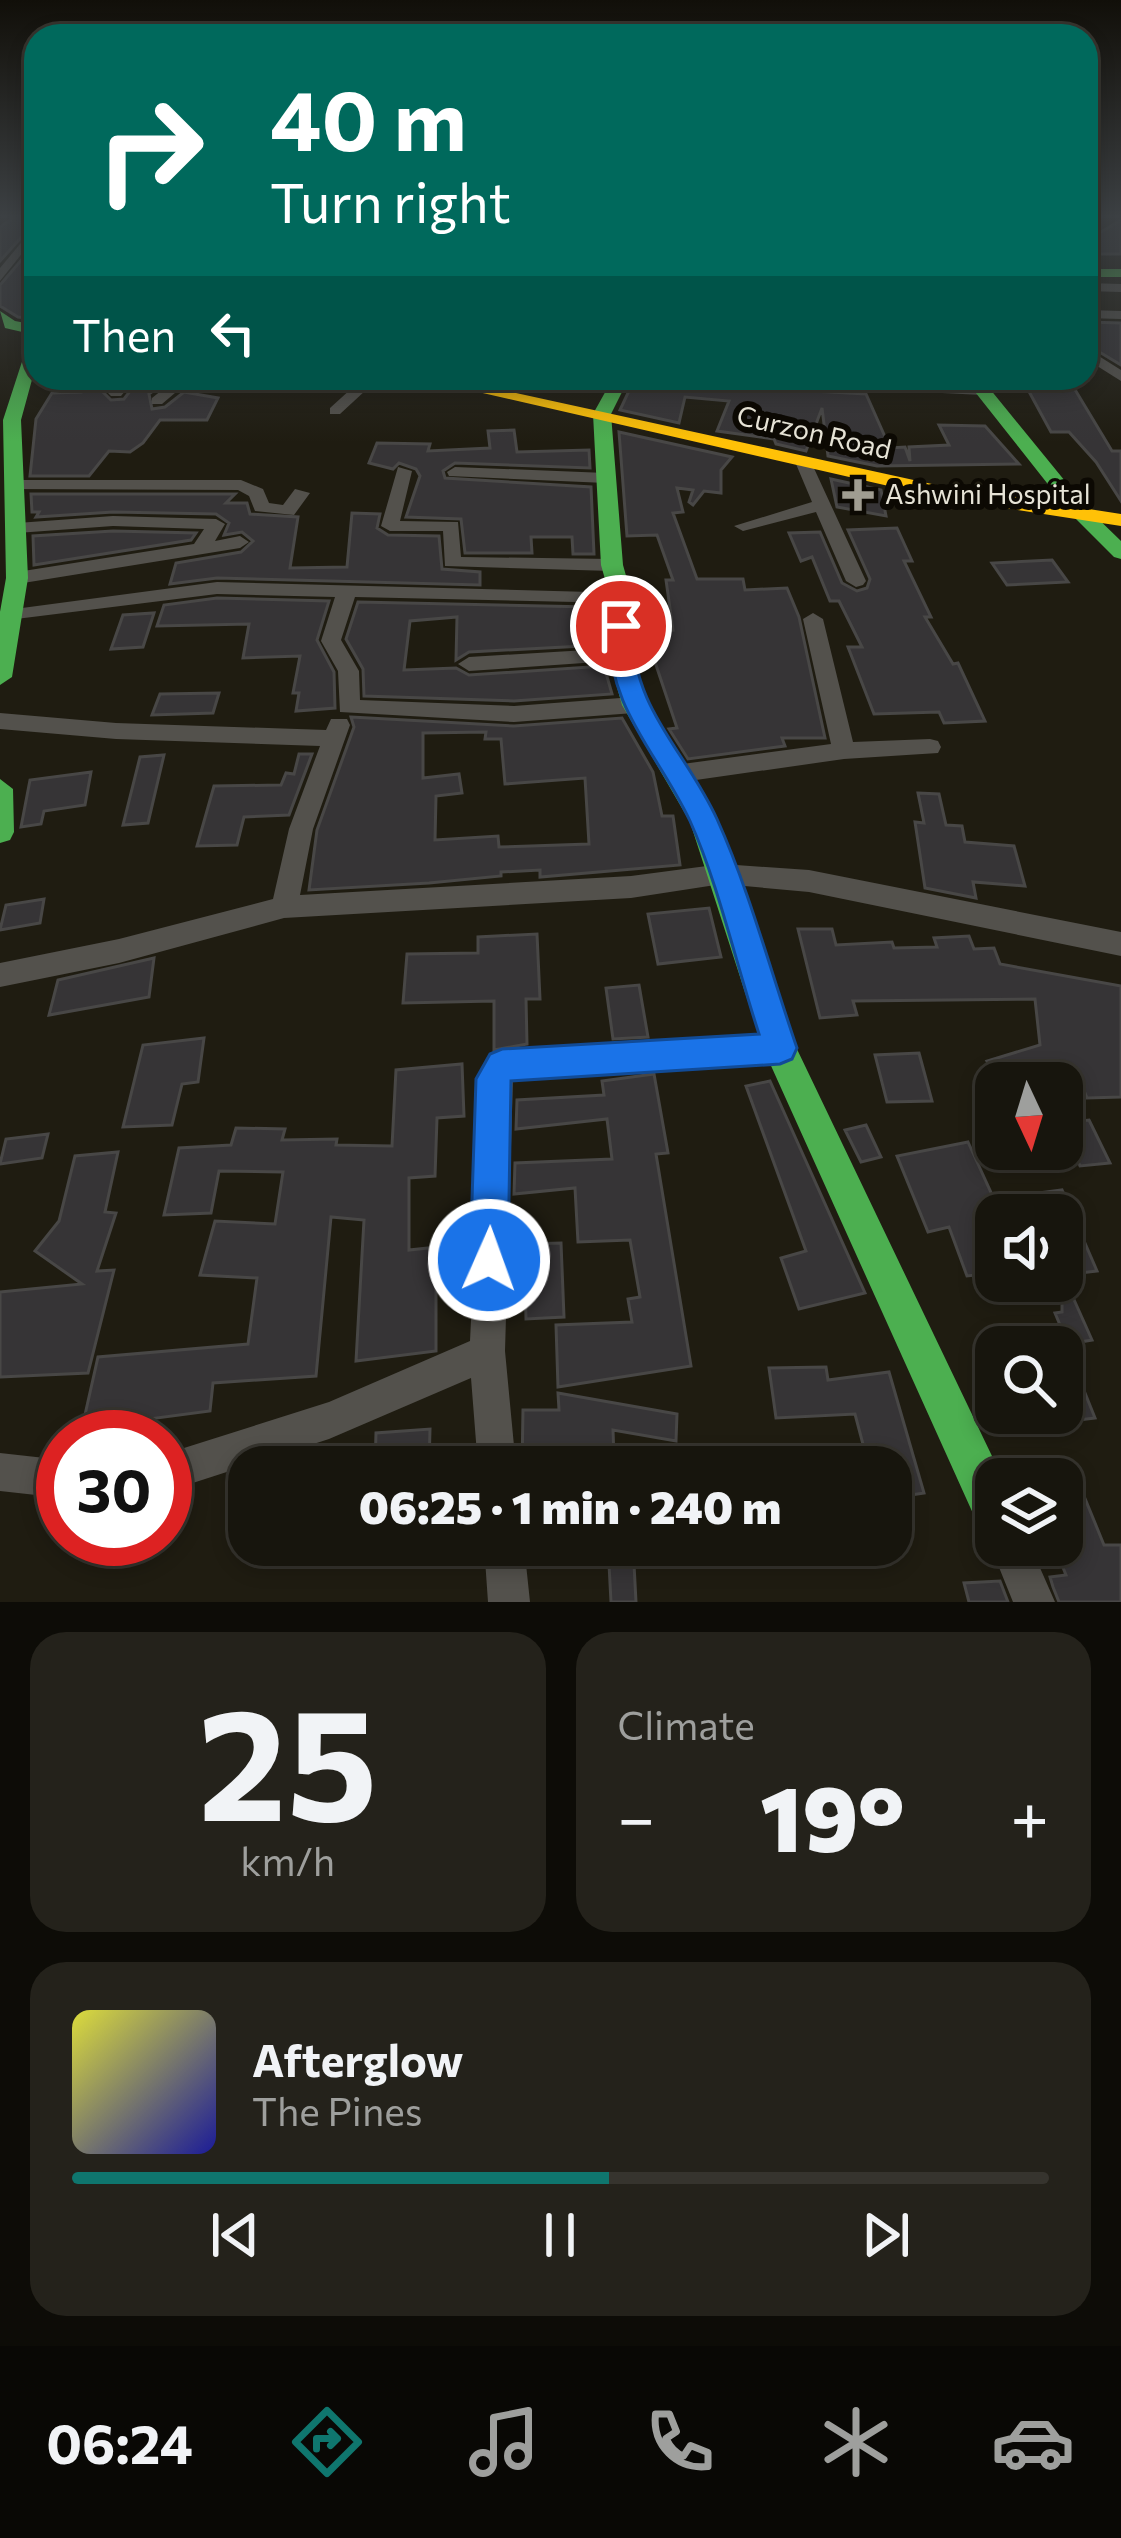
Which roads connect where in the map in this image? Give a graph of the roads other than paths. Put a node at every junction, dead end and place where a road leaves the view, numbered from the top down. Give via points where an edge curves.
1 (18, 328) edge
2 (1103, 349) dead end
3 (1098, 350) edge
4 (119, 390) edge
5 (170, 390) edge
6 (216, 390) edge
7 (358, 390) edge
8 (484, 390) edge
9 (615, 390) edge
10 (982, 390) edge
11 (116, 393) dead end
12 (157, 401) dead end
13 (212, 407) dead end
14 (334, 411) dead end
15 (602, 414) junction
16 (6, 424) edge
17 (804, 464) junction
18 (404, 470) dead end
19 (455, 472) dead end
20 (606, 478) junction
21 (133, 484) junction
22 (17, 485) junction
23 (301, 493) dead end
24 (821, 505) junction
25 (1080, 512) junction
26 (1121, 520) edge
27 (113, 521) junction
28 (743, 526) dead end
29 (12, 542) edge
30 (239, 542) dead end
31 (201, 548) junction
32 (1121, 553) edge
33 (611, 566) junction
34 (17, 578) junction
35 (856, 581) dead end
36 (347, 591) junction
37 (621, 597) junction
38 (7, 616) junction
39 (813, 619) dead end
40 (620, 655) junction
41 (469, 664) dead end
42 (0, 677) edge
43 (634, 705) junction
44 (348, 707) junction
45 (0, 722) edge
46 (333, 738) junction
47 (930, 747) dead end
48 (844, 751) junction
49 (675, 774) junction
50 (0, 789) edge
51 (0, 832) edge
52 (722, 874) junction
53 (284, 907) junction
54 (1121, 944) edge
55 (0, 975) edge
56 (780, 1048) junction
57 (487, 1351) junction
58 (495, 1446) edge
59 (192, 1465) edge
60 (975, 1469) edge
61 (0, 1472) edge
62 (36, 1476) edge
63 (506, 1566) edge
64 (1019, 1566) edge
65 (509, 1602) edge
66 (1034, 1602) edge

1 - 16 main road
2 - 3 street
4 - 11 street
5 - 12 street
6 - 13 street
7 - 14 street
8 - 15 main road, Curzon Road
9 - 15 main road
10 - 25 main road
15 - 17 main road, Curzon Road
15 - 20 main road
16 - 22 main road
17 - 24 street
17 - 25 main road, Curzon Road
18 - 33 street via 390,526 452,526 452,562
19 - 20 street
20 - 33 main road
21 - 22 street
21 - 23 street via 242,485 257,493 261,507 288,512
21 - 27 street
22 - 29 main road
24 - 28 street
24 - 35 street
25 - 26 main road, Curzon Road
25 - 32 main road
27 - 29 street
27 - 31 street via 216,524
29 - 34 main road
30 - 31 street
31 - 34 street
33 - 37 main road
34 - 38 main road
36 - 37 street
36 - 38 street via 217,588
36 - 44 street via 331,641 352,677
37 - 40 main road
38 - 42 main road
39 - 48 street
40 - 41 street
40 - 43 main road
43 - 44 street via 514,714
43 - 49 main road
44 - 46 street
45 - 46 street
46 - 53 street
47 - 48 street
48 - 49 street
49 - 52 main road via 704,820
50 - 51 main road
52 - 53 street via 631,887
52 - 54 street via 809,881
52 - 56 main road
53 - 55 street
56 - 57 street via 498,1069
56 - 60 main road
57 - 58 street
57 - 59 street via 406,1394
61 - 62 street
63 - 65 street
64 - 66 street

